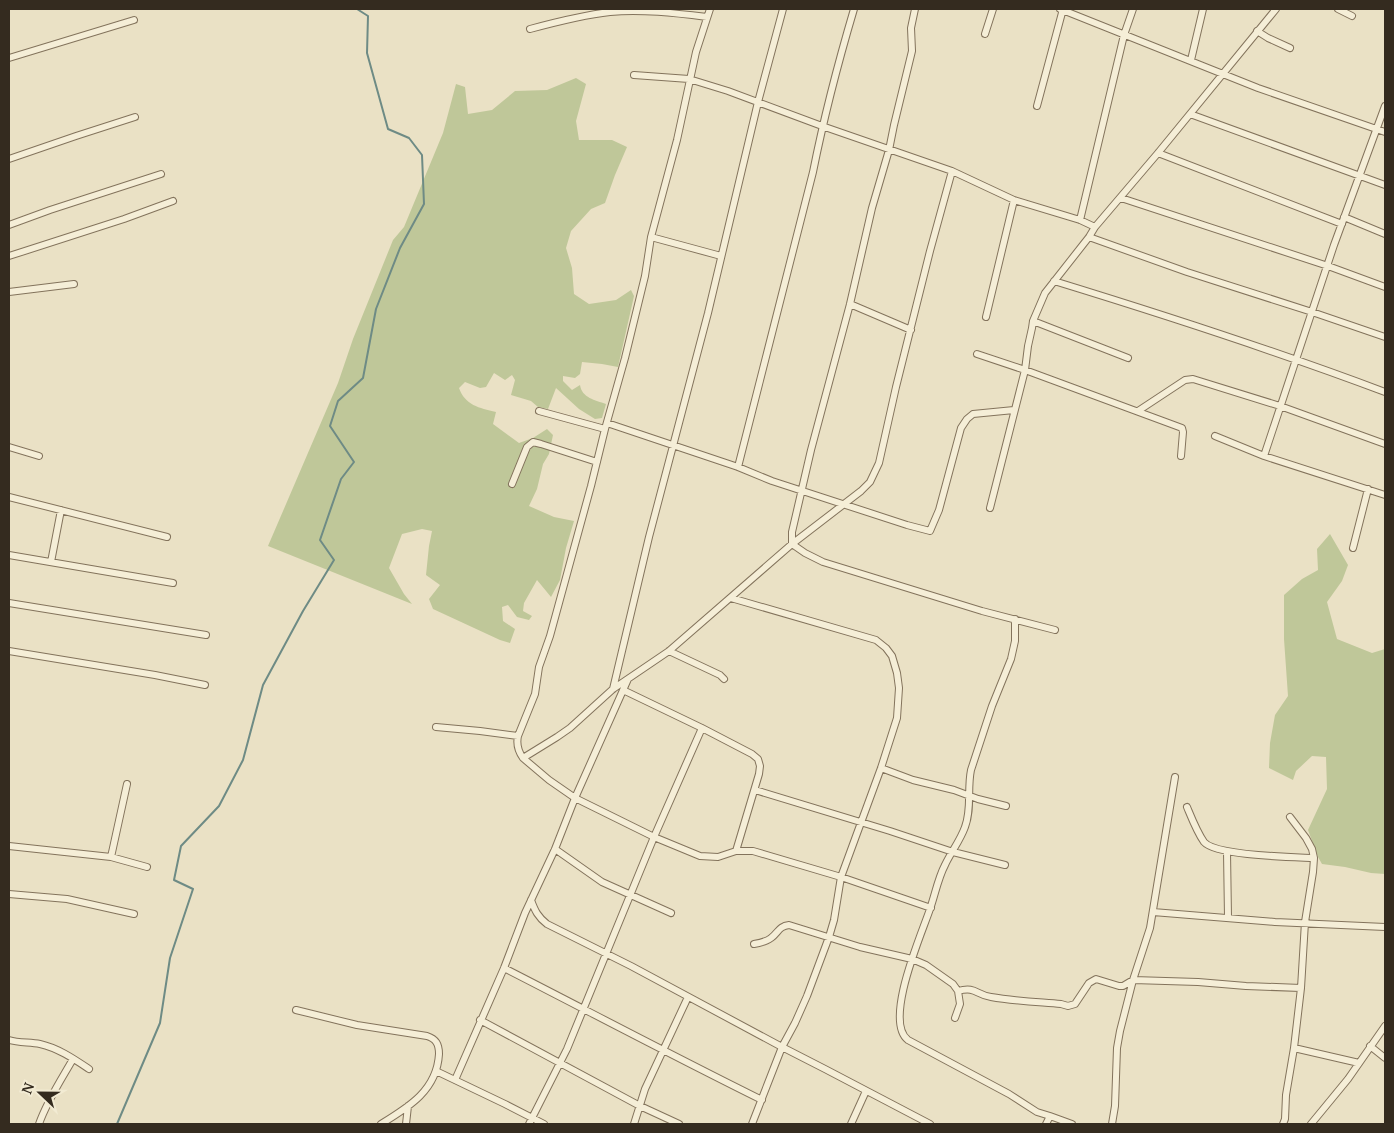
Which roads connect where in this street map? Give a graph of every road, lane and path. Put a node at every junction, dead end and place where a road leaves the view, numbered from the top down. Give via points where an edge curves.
1 (710, 9) edge
2 (783, 9) edge
3 (854, 9) edge
4 (915, 9) edge
5 (993, 9) edge
6 (1062, 9) edge
7 (1133, 9) edge
8 (1203, 9) edge
9 (1276, 9) edge
10 (1338, 9) edge
11 (1352, 16) dead end
12 (707, 17) junction
13 (134, 20) dead end
14 (530, 29) dead end
15 (1257, 31) junction
16 (985, 34) dead end
17 (1124, 35) junction
18 (1290, 48) dead end
19 (9, 58) edge
20 (1191, 60) junction
21 (1223, 73) junction
22 (634, 75) dead end
23 (690, 79) junction
24 (758, 102) junction
25 (1037, 106) dead end
26 (1385, 106) edge
27 (1190, 114) junction
28 (136, 117) dead end
29 (822, 126) junction
30 (1376, 128) junction
31 (1385, 132) edge
32 (889, 150) junction
33 (1158, 153) junction
34 (9, 159) edge
35 (952, 172) junction
36 (161, 174) dead end
37 (1359, 177) junction
38 (1385, 185) edge
39 (1121, 198) junction
40 (1014, 200) junction
41 (173, 201) dead end
42 (1080, 220) junction
43 (1343, 220) junction
44 (9, 225) edge
45 (1095, 227) junction
46 (1385, 234) edge
47 (651, 237) junction
48 (1089, 237) junction
49 (9, 256) edge
50 (721, 256) junction
51 (1328, 266) junction
52 (1054, 281) junction
53 (74, 284) dead end
54 (1385, 287) edge
55 (9, 292) edge
56 (850, 304) junction
57 (1312, 312) junction
58 (986, 317) dead end
59 (1033, 321) junction
60 (911, 330) junction
61 (1385, 337) edge
62 (977, 354) dead end
63 (1128, 358) dead end
64 (1296, 359) junction
65 (1025, 370) junction
66 (1385, 392) edge
67 (1280, 406) junction
68 (1014, 410) junction
69 (538, 411) dead end
70 (1138, 411) junction
71 (606, 426) junction
72 (1215, 436) dead end
73 (673, 444) junction
74 (1385, 444) edge
75 (9, 448) edge
76 (39, 456) dead end
77 (1181, 456) dead end
78 (1264, 456) junction
79 (597, 462) junction
80 (738, 467) junction
81 (512, 484) dead end
82 (1368, 489) junction
83 (802, 491) junction
84 (1385, 495) edge
85 (9, 497) edge
86 (843, 504) junction
87 (990, 508) dead end
88 (61, 510) junction
89 (167, 537) dead end
90 (792, 544) junction
91 (1353, 548) dead end
92 (9, 554) edge
93 (51, 562) junction
94 (173, 583) dead end
95 (732, 598) junction
96 (9, 603) edge
97 (1015, 619) junction
98 (1055, 630) dead end
99 (206, 635) dead end
100 (9, 651) edge
101 (668, 651) junction
102 (629, 678) junction
103 (724, 679) dead end
104 (205, 685) dead end
105 (613, 689) junction
106 (623, 690) junction
107 (436, 728) dead end
108 (702, 728) junction
109 (518, 736) junction
110 (523, 758) junction
111 (881, 768) junction
112 (1175, 777) dead end
113 (968, 781) junction
114 (127, 784) dead end
115 (755, 790) junction
116 (957, 791) junction
117 (970, 796) junction
118 (575, 798) junction
119 (1006, 806) dead end
120 (1188, 807) dead end
121 (1290, 817) dead end
122 (862, 822) junction
123 (654, 838) junction
124 (9, 846) edge
125 (555, 849) junction
126 (736, 851) junction
127 (952, 852) junction
128 (1228, 852) junction
129 (111, 857) junction
130 (1314, 858) junction
131 (1005, 865) dead end
132 (147, 867) dead end
133 (841, 877) junction
134 (9, 894) edge
135 (630, 895) junction
136 (531, 900) junction
137 (931, 908) junction
138 (1153, 912) junction
139 (671, 913) dead end
140 (134, 914) dead end
141 (1228, 918) junction
142 (1305, 922) junction
143 (1385, 927) edge
144 (828, 937) junction
145 (754, 944) dead end
146 (607, 954) junction
147 (912, 960) junction
148 (504, 968) junction
149 (1133, 980) junction
150 (1301, 988) junction
151 (958, 991) junction
152 (688, 997) junction
153 (584, 1008) junction
154 (296, 1010) dead end
155 (955, 1018) dead end
156 (480, 1020) junction
157 (1385, 1026) edge
158 (9, 1040) edge
159 (1370, 1046) junction
160 (782, 1047) junction
161 (1294, 1048) junction
162 (664, 1051) junction
163 (73, 1058) junction
164 (1385, 1058) edge
165 (1359, 1062) junction
166 (560, 1064) junction
167 (89, 1069) dead end
168 (436, 1071) junction
169 (454, 1080) junction
170 (866, 1091) junction
171 (762, 1100) junction
172 (408, 1106) junction
173 (640, 1106) junction
174 (1050, 1116) junction
175 (530, 1121) edge
176 (39, 1124) edge
177 (381, 1124) edge
178 (406, 1124) edge
179 (544, 1124) edge
180 (634, 1124) edge
181 (680, 1124) edge
182 (752, 1124) edge
183 (851, 1124) edge
184 (930, 1124) edge
185 (1046, 1124) edge
186 (1072, 1124) edge
187 (1112, 1124) edge
188 (1284, 1124) edge
189 (1311, 1124) edge

1 - 12 street
2 - 24 street
3 - 29 street
4 - 32 street via 912,51
5 - 16 street
6 - 17 street
6 - 25 street
7 - 17 street
8 - 20 street
9 - 15 street
10 - 11 street
12 - 14 street via 609,12
12 - 23 street
13 - 19 street
15 - 18 street
15 - 21 street
17 - 20 street
17 - 42 street
20 - 21 street
21 - 27 street
21 - 30 street
22 - 23 street
23 - 24 street
23 - 47 street
24 - 29 street
24 - 50 street
26 - 30 street
27 - 33 street
27 - 37 street
28 - 34 street
29 - 32 street
29 - 80 street
30 - 31 street
30 - 37 street
32 - 35 street
32 - 56 street
33 - 39 street
33 - 43 street
35 - 40 street
35 - 60 street
36 - 44 street
37 - 38 street
37 - 43 street
39 - 45 street
39 - 51 street
40 - 42 street
40 - 58 street
41 - 49 street
42 - 45 street
43 - 46 street
43 - 51 street
45 - 48 street
47 - 50 street
47 - 71 street via 645,276
48 - 52 street
48 - 57 street
50 - 73 street
51 - 54 street
51 - 57 street
52 - 59 street
52 - 64 street
53 - 55 street
56 - 60 street
56 - 83 street
57 - 61 street
57 - 64 street
59 - 63 street
59 - 65 street
60 - 86 street via 880,463 870,482
62 - 65 street
64 - 66 street
64 - 67 street
65 - 68 street
65 - 70 street
67 - 70 street via 1192,379 1185,380
67 - 74 street
67 - 78 street
68 - 86 street via 973,414 966,419 930,531
68 - 87 street
69 - 71 street
70 - 77 street via 1182,428
71 - 73 street
71 - 79 street
72 - 78 street
73 - 80 street
73 - 105 street
75 - 76 street
78 - 82 street
79 - 81 street via 533,442 527,447
79 - 109 street via 540,662 535,694
80 - 83 street
82 - 84 street
82 - 91 street
83 - 86 street
83 - 90 street
85 - 88 street
86 - 90 street
88 - 89 street
88 - 93 street
90 - 95 street
90 - 97 street via 823,562
92 - 93 street
93 - 94 street
95 - 101 street
95 - 111 street via 876,640 886,648 892,656 899,688 897,718
96 - 99 street
97 - 98 street
97 - 113 street via 1014,650
100 - 104 street
101 - 102 street
101 - 103 street
102 - 105 street
102 - 106 street
105 - 110 street via 570,728
106 - 108 street
106 - 118 street
107 - 109 street
108 - 115 street via 758,758 760,766
108 - 123 street
109 - 110 street via 517,747
110 - 118 street
111 - 116 street
111 - 122 street
112 - 138 street
113 - 116 street
113 - 117 street
114 - 129 street
115 - 122 street
115 - 126 street
116 - 117 street
117 - 119 street
117 - 127 street via 965,826
118 - 123 street
118 - 125 street
120 - 128 street via 1205,843
121 - 130 street via 1312,849
122 - 127 street
122 - 133 street
123 - 126 street via 700,856 718,857
123 - 135 street
124 - 129 street
125 - 135 street via 595,878
125 - 136 street
126 - 133 street via 753,851
127 - 131 street
127 - 137 street via 944,866
128 - 130 street
128 - 141 street
129 - 132 street
130 - 142 street
133 - 137 street
133 - 144 street
134 - 140 street via 67,899
135 - 139 street
135 - 146 street
136 - 146 street via 540,919
136 - 148 street
137 - 147 street
138 - 141 street
138 - 149 street
141 - 142 street
142 - 143 street
142 - 150 street
144 - 145 street via 789,925 780,928 769,940
144 - 147 street
144 - 160 street via 807,996
146 - 152 street
146 - 153 street
147 - 151 street via 936,971
147 - 174 street via 901,1004 903,1036 1036,1112
148 - 153 street
148 - 156 street
149 - 150 street
149 - 151 street via 1118,986 1092,980 1072,1006 991,997 967,988
149 - 187 street via 1117,1048
150 - 161 street
151 - 155 street via 960,1004
152 - 160 street
152 - 162 street
153 - 162 street
153 - 166 street
154 - 168 street via 433,1038 439,1047
156 - 166 street
156 - 169 street
157 - 159 street
158 - 163 street via 40,1044
159 - 164 street
159 - 165 street
160 - 170 street
160 - 171 street
161 - 165 street
161 - 188 street
162 - 171 street
162 - 173 street
163 - 167 street
163 - 176 street
165 - 189 street
166 - 173 street
166 - 175 street
168 - 169 street
168 - 172 street via 427,1089
169 - 175 street
170 - 183 street
170 - 184 street
171 - 182 street
172 - 177 street
172 - 178 street
173 - 180 street
173 - 181 street
174 - 185 street
174 - 186 street
175 - 179 street

